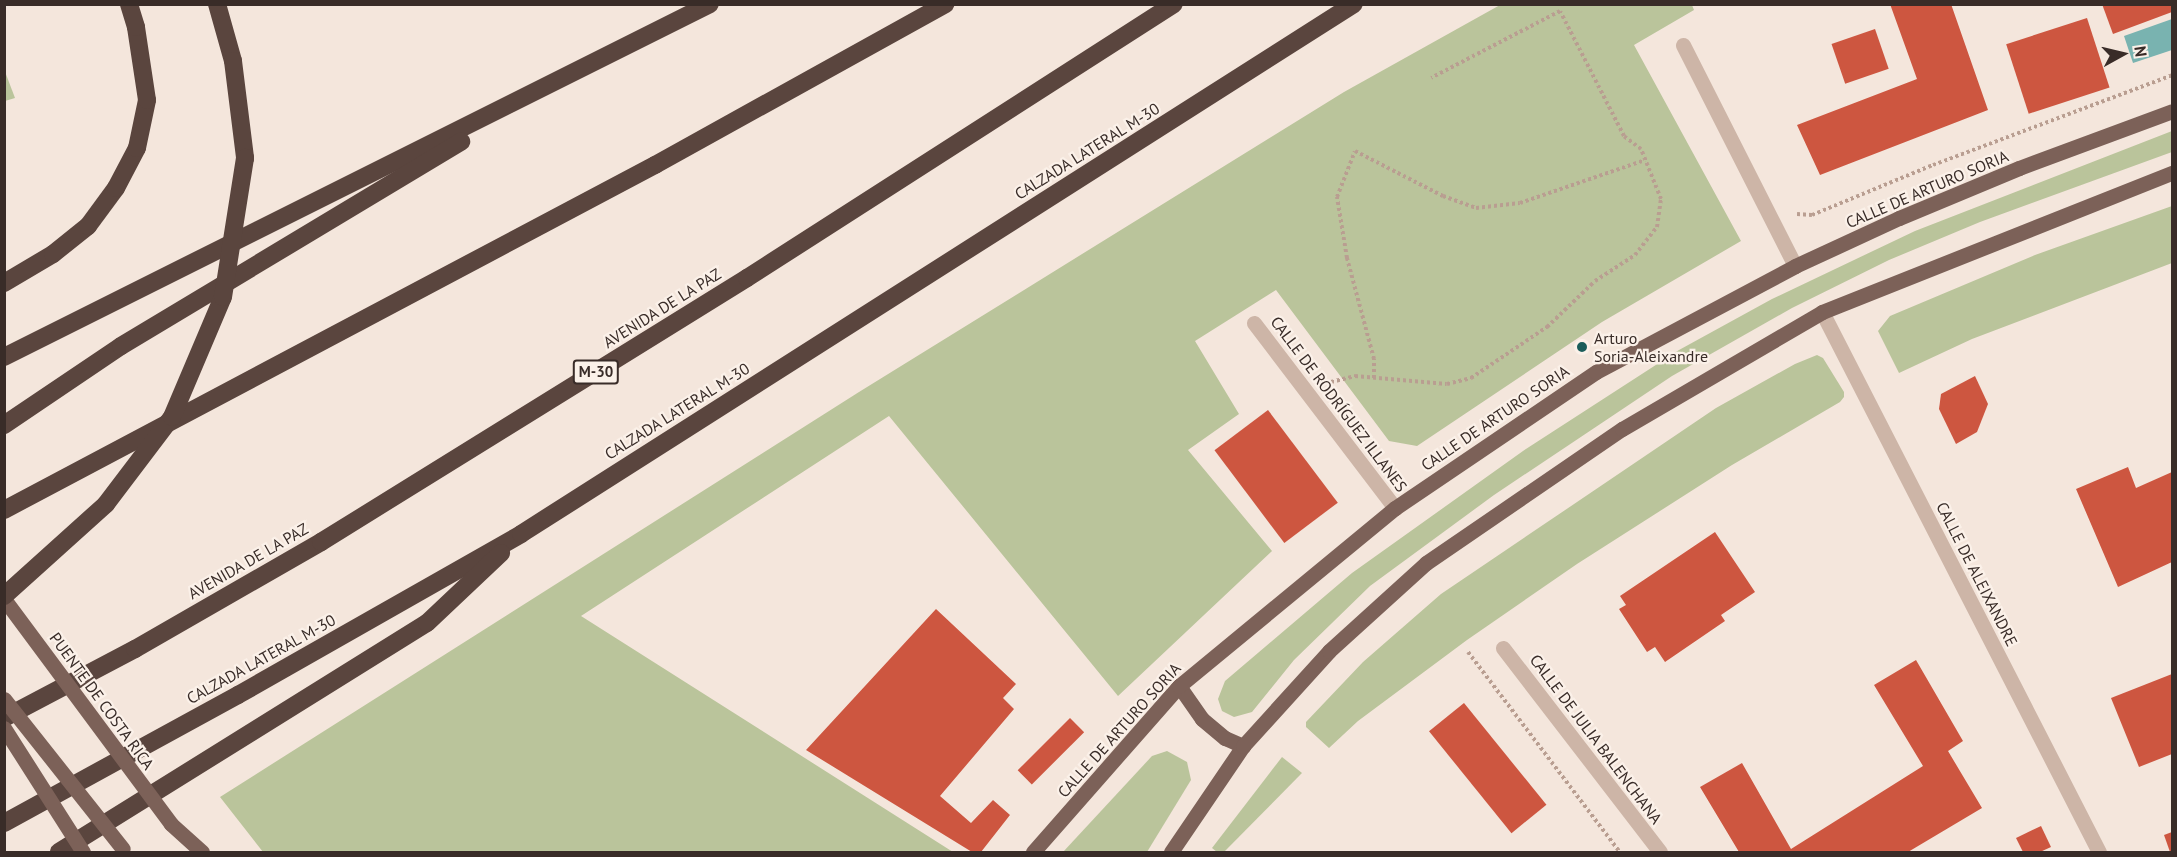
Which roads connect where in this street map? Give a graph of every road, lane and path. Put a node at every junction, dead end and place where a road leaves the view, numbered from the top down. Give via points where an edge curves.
1 (129, 4) edge
2 (217, 4) edge
3 (711, 4) edge
4 (945, 4) edge
5 (1174, 4) edge
6 (1354, 4) edge
7 (1683, 45) dead end
8 (578, 71) junction
9 (2172, 75) edge
10 (1431, 78) dead end
11 (2172, 111) edge
12 (1645, 160) junction
13 (2172, 173) edge
14 (1792, 213) dead end
15 (1795, 266) junction
16 (4, 283) edge
17 (1822, 312) junction
18 (1254, 323) dead end
19 (4, 357) edge
20 (1374, 378) junction
21 (1304, 389) junction
22 (4, 425) edge
23 (1395, 508) junction
24 (4, 510) edge
25 (521, 534) junction
26 (4, 597) edge
27 (1503, 648) dead end
28 (1468, 652) dead end
29 (1179, 686) junction
30 (4, 699) edge
31 (4, 718) edge
32 (4, 729) edge
33 (1243, 746) junction
34 (4, 823) edge
35 (171, 824) junction
36 (124, 851) edge
37 (59, 852) edge
38 (83, 852) edge
39 (186, 852) edge
40 (202, 852) edge
41 (1033, 852) edge
42 (1171, 852) edge
43 (1620, 852) edge
44 (1660, 852) edge
45 (2099, 852) edge

1 - 16 highway via 147,100 137,148 116,188 88,226 53,254
2 - 26 highway, bridge via 233,61 245,158 223,297 172,417 106,504
3 - 8 highway
4 - 24 highway via 655,165
5 - 31 highway, AVENIDA DE LA PAZ / M-30 via 747,278 321,542 135,649
6 - 25 highway, CALZADA LATERAL M-30
7 - 15 street
8 - 19 highway
8 - 22 highway via 121,346
9 - 14 path via 1812,215
10 - 12 path via 1560,11 1624,136 1641,149
11 - 15 main road, CALLE DE ARTURO SORIA via 2019,168
12 - 20 path via 1661,199 1657,227 1635,255 1595,281 1547,327 1471,378 1447,384
12 - 20 path via 1520,203 1476,208 1443,196 1355,151 1337,197 1347,258 1374,359
13 - 17 main road
15 - 23 main road, CALLE DE ARTURO SORIA via 1596,372
17 - 33 main road via 1622,429 1426,563 1329,651
17 - 45 street, CALLE DE ALEIXANDRE
18 - 21 street, CALLE DE RODRÍGUEZ ILLANES
20 - 21 path via 1355,376
21 - 23 street, CALLE DE RODRÍGUEZ ILLANES
23 - 29 main road, CALLE DE ARTURO SORIA
25 - 34 highway, CALZADA LATERAL M-30
25 - 37 highway via 427,623
26 - 35 main road, PUENTE DE COSTA RICA, bridge
27 - 44 street, CALLE DE JULIA BALENCHANA
28 - 43 path
29 - 33 main road via 1202,719 1225,738
29 - 41 main road, CALLE DE ARTURO SORIA
30 - 36 main road, bridge
32 - 38 main road, bridge
33 - 42 main road
35 - 39 main road
35 - 40 main road

